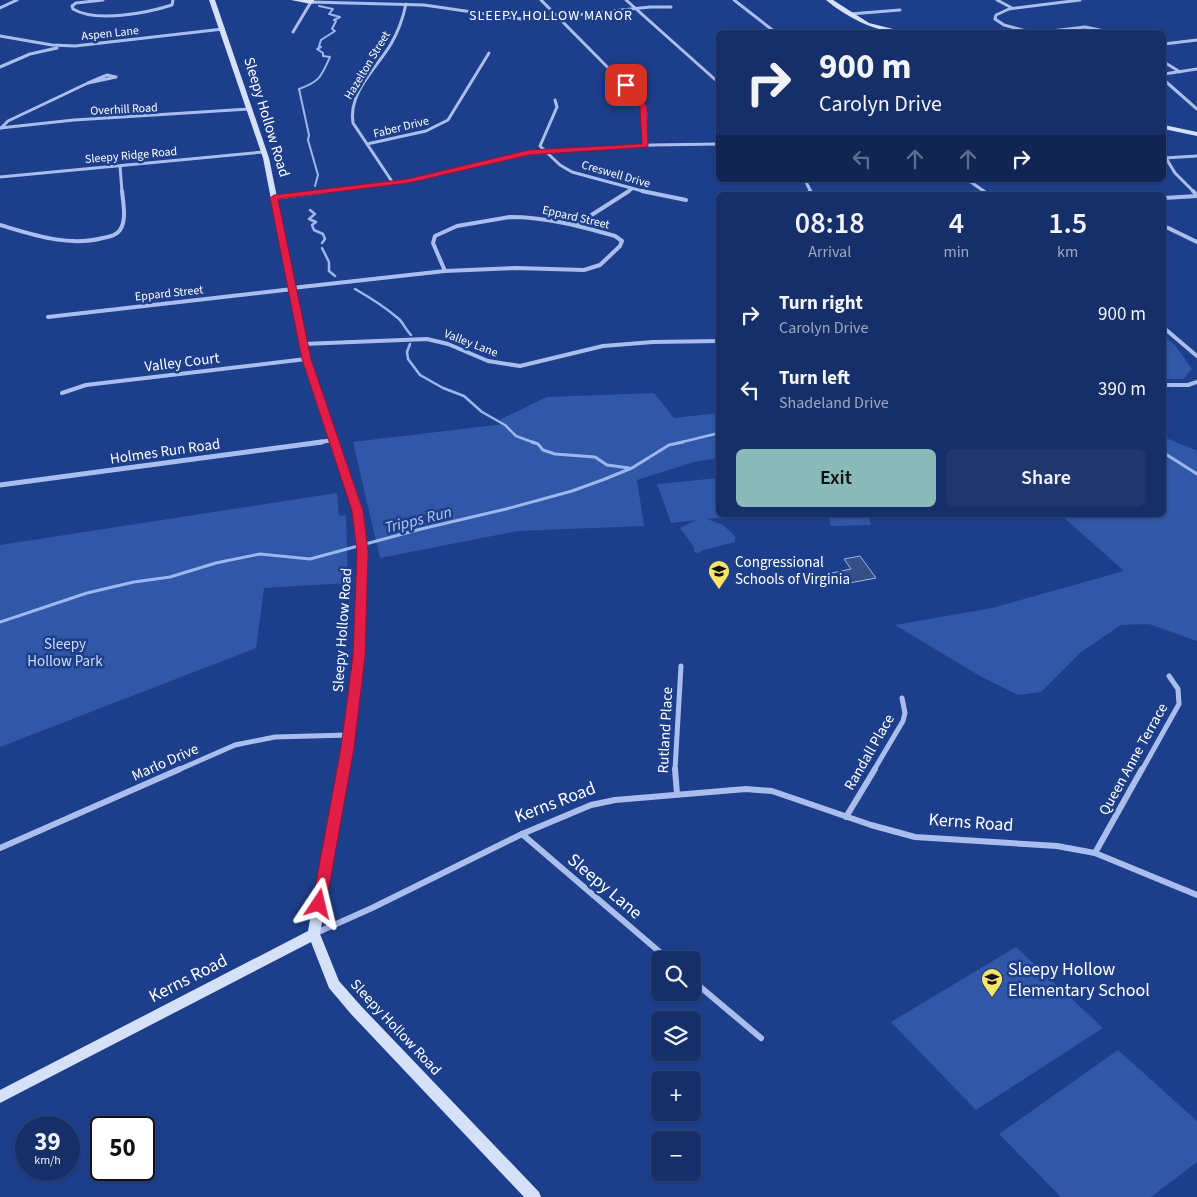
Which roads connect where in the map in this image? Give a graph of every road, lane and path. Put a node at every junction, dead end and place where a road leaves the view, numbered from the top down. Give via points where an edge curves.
1 (16, 0) edge
2 (103, 0) edge
3 (173, 0) edge
4 (212, 0) edge
5 (294, 0) edge
6 (541, 0) edge
7 (626, 0) edge
8 (734, 0) edge
9 (828, 0) edge
10 (997, 0) edge
11 (1075, 0) edge
12 (1080, 0) edge
13 (74, 1) edge
14 (311, 1) edge
15 (440, 3) dead end
16 (406, 4) junction
17 (435, 6) junction
18 (671, 7) dead end
19 (0, 8) edge
20 (634, 8) junction
21 (1012, 8) junction
22 (900, 10) dead end
23 (850, 14) junction
24 (558, 17) junction
25 (223, 29) junction
26 (772, 30) edge
27 (892, 30) edge
28 (1023, 30) edge
29 (1061, 30) edge
30 (1104, 30) edge
31 (293, 32) dead end
32 (0, 36) edge
33 (1197, 40) edge
34 (28, 42) junction
35 (1166, 44) edge
36 (65, 46) junction
37 (489, 53) dead end
38 (24, 56) junction
39 (1166, 63) edge
40 (0, 67) edge
41 (1197, 69) edge
42 (1180, 72) junction
43 (1166, 74) edge
44 (716, 80) edge
45 (1166, 82) edge
46 (88, 83) junction
47 (555, 100) dead end
48 (249, 109) junction
49 (1197, 109) edge
50 (1166, 126) edge
51 (1, 128) edge
52 (1197, 134) edge
53 (367, 144) junction
54 (716, 144) edge
55 (645, 146) junction
56 (545, 151) junction
57 (263, 152) junction
58 (1197, 156) edge
59 (1166, 158) edge
60 (1166, 160) edge
61 (120, 166) junction
62 (0, 177) edge
63 (971, 182) edge
64 (393, 183) junction
65 (632, 189) junction
66 (984, 192) edge
67 (1197, 195) edge
68 (274, 198) junction
69 (1166, 198) edge
70 (686, 200) dead end
71 (0, 224) edge
72 (576, 225) junction
73 (1166, 227) edge
74 (1197, 242) edge
75 (444, 271) junction
76 (292, 289) junction
77 (48, 317) dead end
78 (1166, 330) edge
79 (716, 341) edge
80 (303, 344) junction
81 (1197, 356) edge
82 (306, 359) junction
83 (1197, 382) edge
84 (1166, 385) edge
85 (62, 393) dead end
86 (334, 440) junction
87 (0, 485) edge
88 (681, 666) dead end
89 (1169, 676) dead end
90 (902, 698) dead end
91 (349, 735) junction
92 (677, 794) junction
93 (846, 817) junction
94 (522, 834) junction
95 (0, 848) edge
96 (1095, 853) junction
97 (1197, 895) edge
98 (314, 934) junction
99 (658, 951) edge
100 (701, 988) edge
101 (761, 1038) dead end
102 (0, 1097) edge
103 (534, 1197) edge

1 - 19 street
2 - 13 street
3 - 13 street via 172,5 162,8 93,15 75,11
4 - 25 main road, Sleepy Hollow Road
5 - 14 main road
6 - 24 street
7 - 20 street
8 - 26 street
9 - 23 main road
10 - 21 street
11 - 12 street
11 - 21 street
14 - 16 street
14 - 31 street
15 - 17 street
16 - 17 street
16 - 53 street, Hazelton Street via 394,40 351,107 353,123
17 - 24 street via 514,19
18 - 20 street
20 - 24 street
20 - 44 street
21 - 28 street via 998,12 996,19
22 - 23 street
23 - 27 main road via 872,26
24 - 55 street via 640,100 646,113
25 - 36 street, Aspen Lane
25 - 48 main road, Sleepy Hollow Road
29 - 30 street via 1089,27
32 - 34 street, Aspen Lane
33 - 35 street
34 - 36 street, Aspen Lane
34 - 38 street via 34,48
36 - 38 street
37 - 53 street, Faber Drive via 448,120 429,130
38 - 40 street
39 - 42 street
41 - 42 street
42 - 43 street
45 - 49 street
46 - 46 street via 113,79 116,76 107,75
46 - 51 street via 8,121
47 - 56 street via 557,107 540,143
48 - 51 street, Overhill Road
48 - 57 main road, Sleepy Hollow Road
50 - 52 main road
53 - 64 street, Hazelton Street
54 - 55 street
55 - 56 street
56 - 64 street
56 - 65 street, Creswell Drive via 572,172
57 - 61 street, Sleepy Ridge Road
57 - 68 main road, Sleepy Hollow Road
58 - 59 street
60 - 67 street
61 - 62 street, Sleepy Ridge Road
61 - 71 street via 122,221 119,231 112,235 83,241 53,240
63 - 66 street
64 - 68 street
65 - 70 street, Creswell Drive
65 - 72 street
67 - 69 street
68 - 76 main road, Sleepy Hollow Road
72 - 75 street, Eppard Street via 551,219 513,217 487,219 447,229 433,238
72 - 75 street, Eppard Street via 615,236 622,244 600,265 584,270 507,268
73 - 74 street
75 - 76 street, Eppard Street
76 - 77 street, Eppard Street
76 - 80 main road, Sleepy Hollow Road
78 - 81 street
79 - 80 street, Valley Lane via 607,346 518,366 492,363 427,339
80 - 82 main road, Sleepy Hollow Road
82 - 85 street, Valley Court via 86,385
82 - 86 main road, Sleepy Hollow Road
83 - 84 street
86 - 87 street, Holmes Run Road
86 - 91 main road, Sleepy Hollow Road via 361,528 359,656
88 - 92 street, Rutland Place via 675,766
89 - 96 street, Queen Anne Terrace via 1178,689 1179,704
90 - 93 street, Randall Place via 903,721
91 - 95 street, Marlo Drive via 280,736 235,745
91 - 98 main road, Sleepy Hollow Road
92 - 93 street, Kerns Road via 756,789 792,796
92 - 94 street, Kerns Road via 591,805
93 - 96 street, Kerns Road via 915,837 1057,846
94 - 98 street, Kerns Road
94 - 99 street, Sleepy Lane
96 - 97 street, Kerns Road
98 - 102 main road, Kerns Road
98 - 103 main road, Sleepy Hollow Road via 334,984
100 - 101 street

